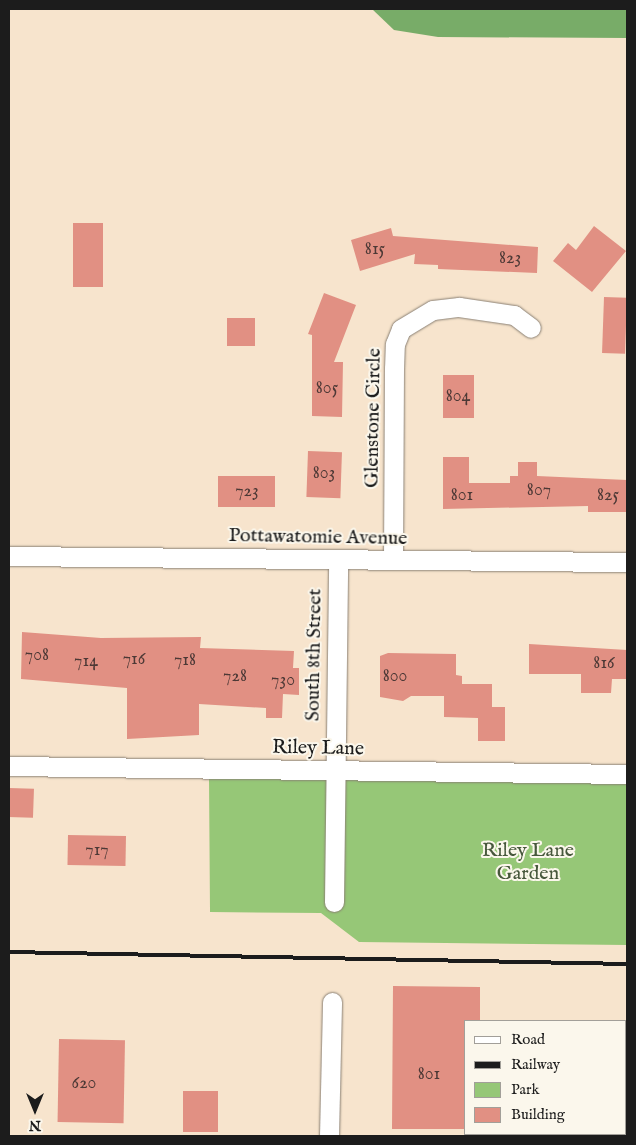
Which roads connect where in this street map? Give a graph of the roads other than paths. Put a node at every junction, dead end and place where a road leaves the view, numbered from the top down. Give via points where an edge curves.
1 (531, 328) dead end
2 (9, 556) edge
3 (338, 560) junction
4 (393, 560) junction
5 (627, 562) edge
6 (9, 766) edge
7 (335, 770) junction
8 (627, 774) edge
9 (334, 902) dead end
10 (332, 1002) dead end
11 (328, 1136) edge

1 - 4 street, Glenstone Circle via 514,315 459,307 433,310 402,329 395,344 394,369
2 - 3 street, Pottawatomie Avenue
3 - 4 street, Pottawatomie Avenue
3 - 7 street, South 8th Street
4 - 5 street, Pottawatomie Avenue
6 - 7 street, Riley Lane
7 - 8 street, Riley Lane
7 - 9 street, South 8th Street
10 - 11 street

